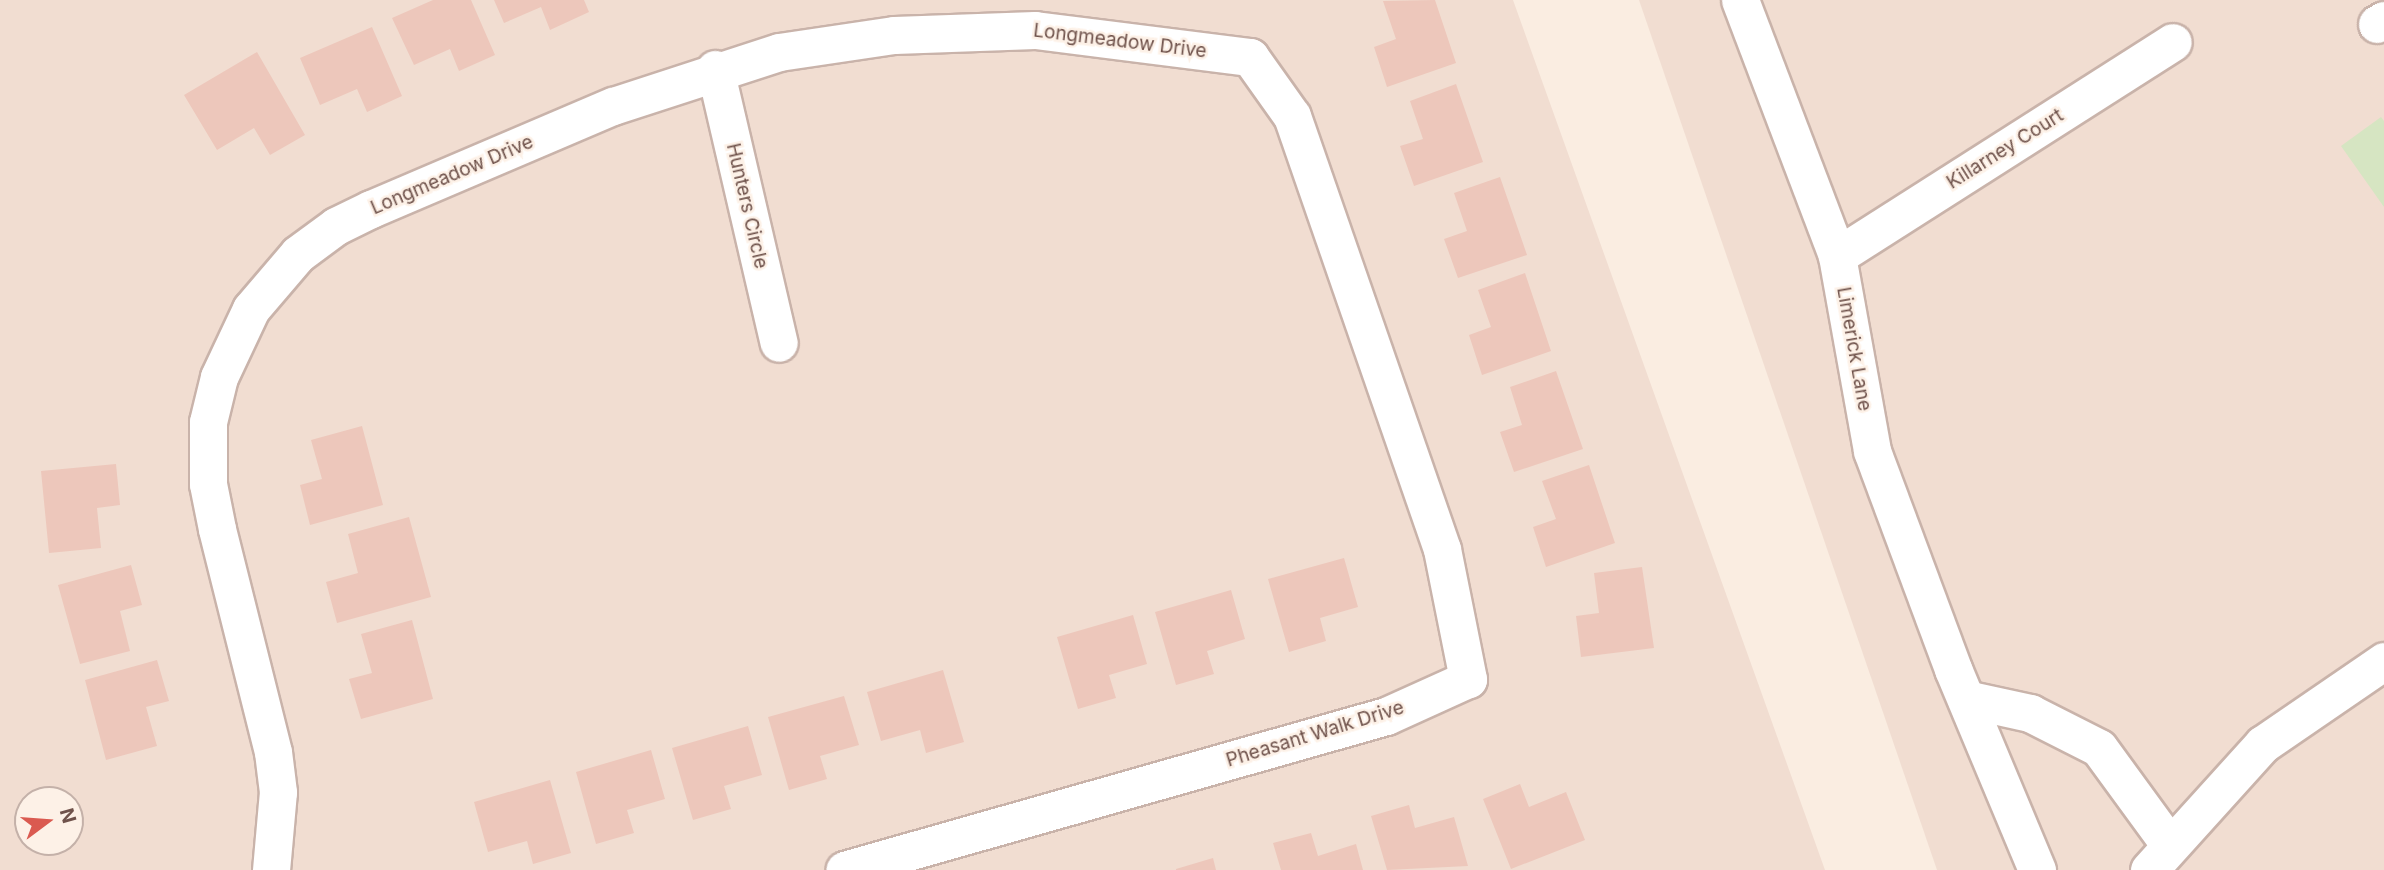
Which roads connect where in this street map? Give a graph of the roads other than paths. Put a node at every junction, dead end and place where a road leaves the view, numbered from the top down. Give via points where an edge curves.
1 (1740, 0) edge
2 (2173, 42) dead end
3 (1250, 57) joint
4 (715, 69) junction
5 (1837, 256) junction
6 (779, 343) dead end
7 (2384, 661) edge
8 (1966, 699) junction
9 (2159, 857) edge
10 (271, 870) edge
11 (844, 870) edge
12 (2037, 870) edge

1 - 5 street, Limerick Lane
2 - 5 street, Killarney Court
3 - 4 street, Longmeadow Drive via 1035,30 894,35 779,52
3 - 11 street, Pheasant Walk Drive via 1292,116 1442,549 1468,680 1386,716
4 - 6 street, Hunters Circle
4 - 10 street, Longmeadow Drive via 613,106 336,226 298,254 251,309 217,388 208,422 208,484 272,752 278,792
5 - 8 street, Limerick Lane via 1872,451
7 - 9 street via 2263,744
8 - 9 street via 2030,713 2099,748
8 - 12 street, Limerick Lane

